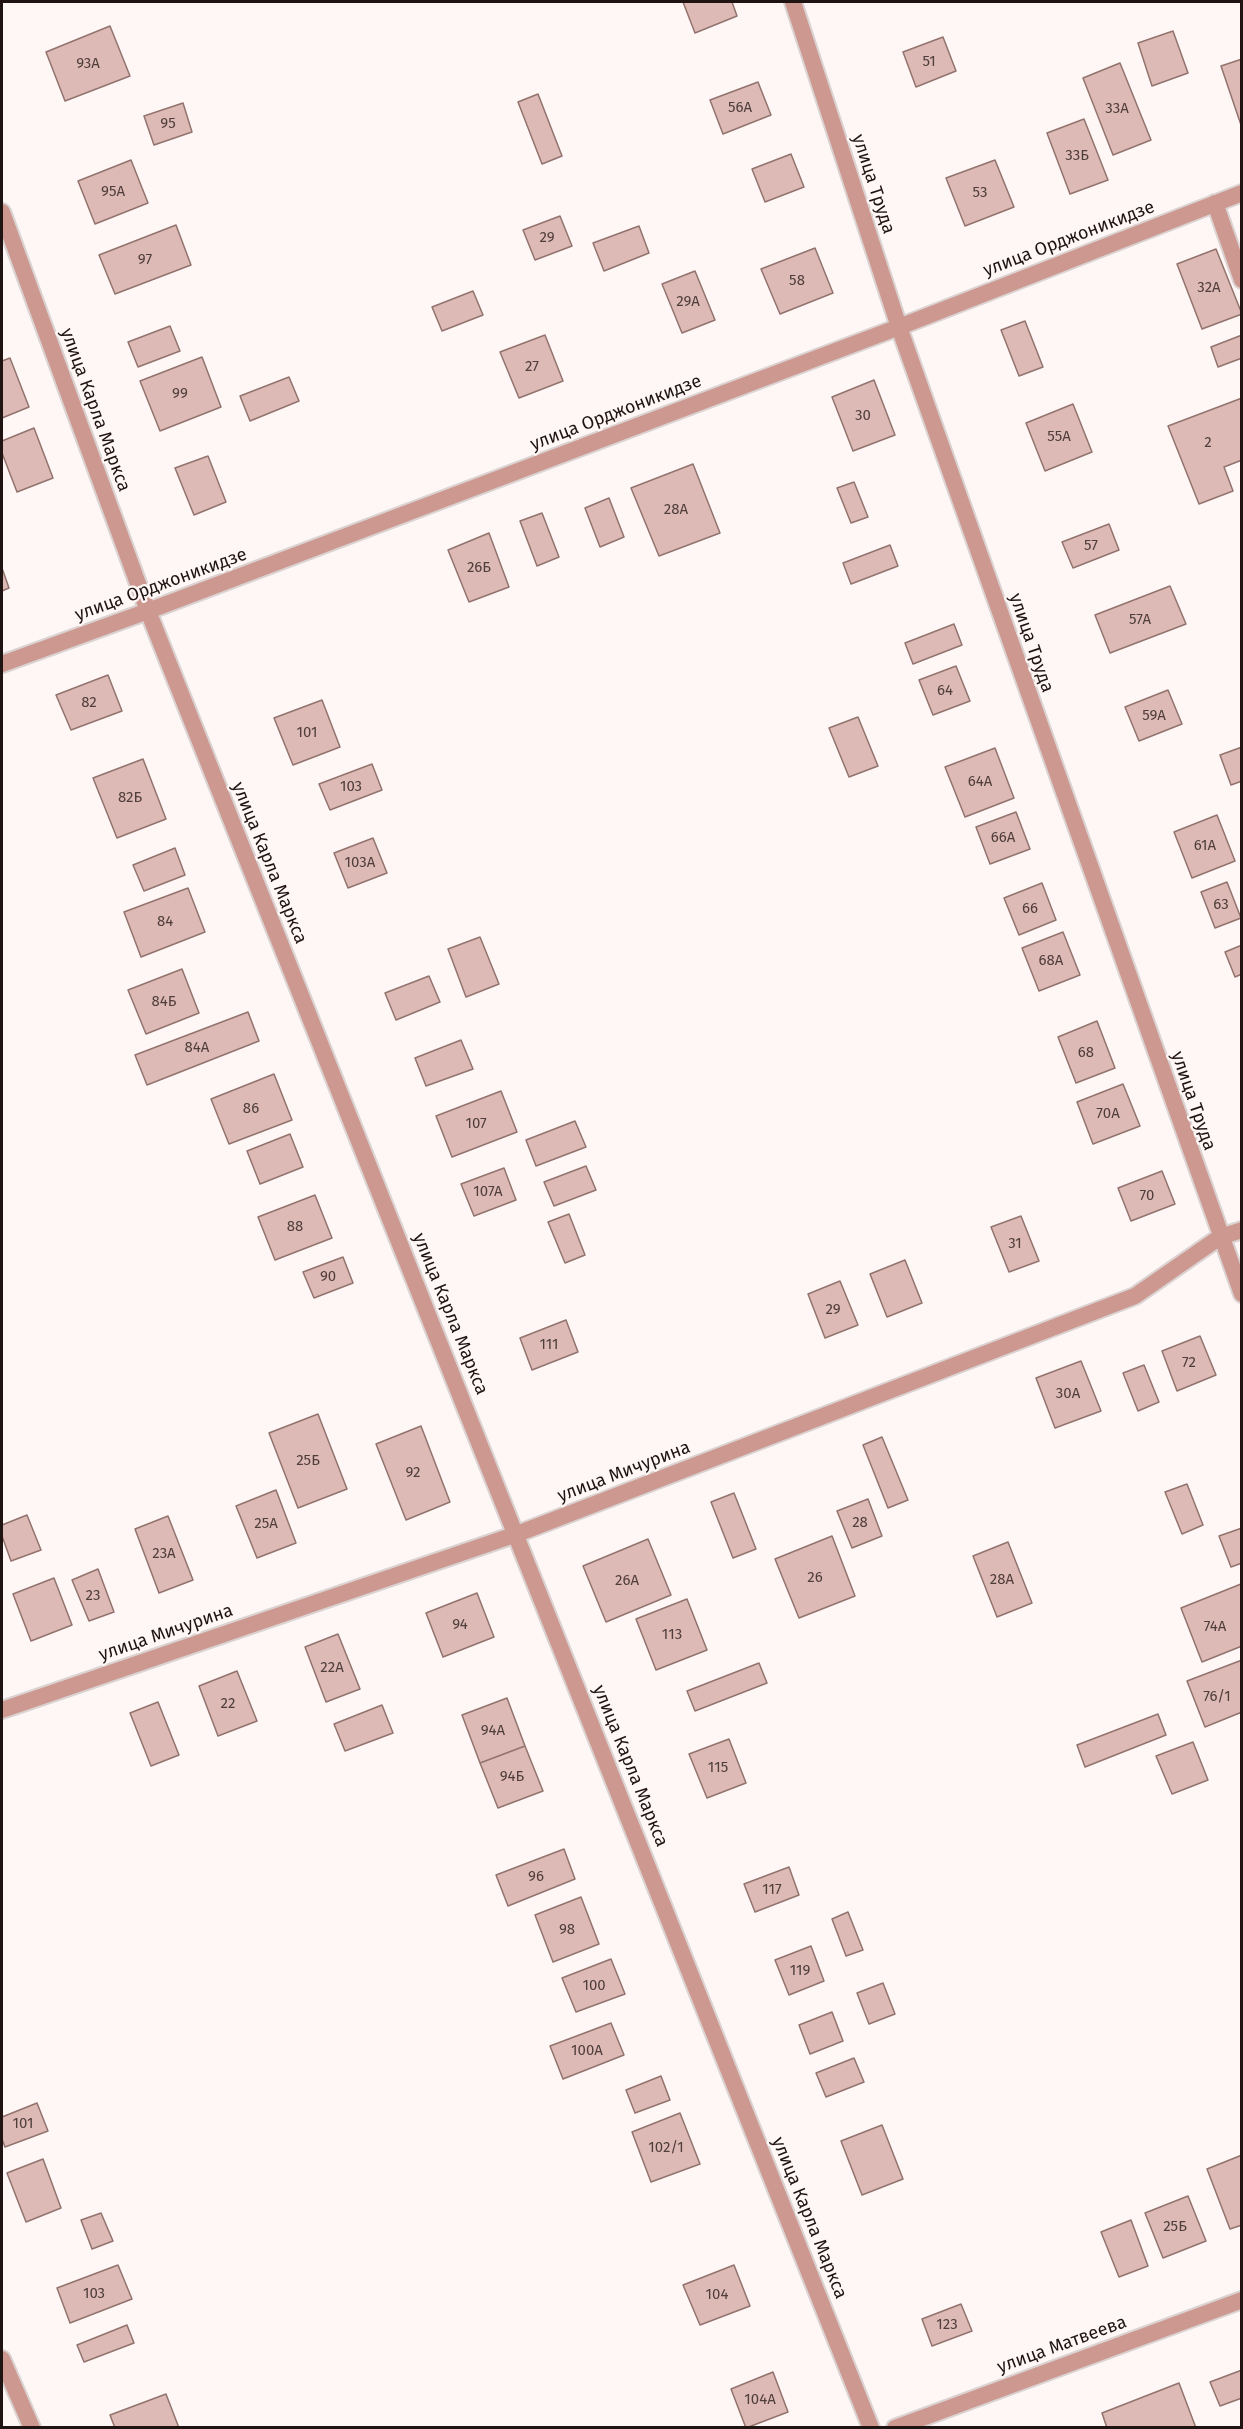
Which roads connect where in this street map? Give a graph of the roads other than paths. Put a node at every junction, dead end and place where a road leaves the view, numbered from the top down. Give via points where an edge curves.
1 (793, 2) edge
2 (1242, 193) edge
3 (1215, 203) junction
4 (2, 212) edge
5 (1242, 280) edge
6 (899, 327) junction
7 (148, 611) junction
8 (2, 663) edge
9 (1242, 1230) edge
10 (1220, 1237) junction
11 (1242, 1294) edge
12 (517, 1534) junction
13 (2, 1710) edge
14 (1242, 2300) edge
15 (2, 2359) edge
16 (32, 2427) edge
17 (871, 2427) edge
18 (895, 2427) edge

1 - 6 street, улица Труда
2 - 3 street, улица Орджоникидзе
3 - 5 street
3 - 6 street, улица Орджоникидзе
4 - 7 street, улица Карла Маркса
6 - 7 street, улица Орджоникидзе
6 - 10 street, улица Труда
7 - 8 street, улица Орджоникидзе
7 - 12 street, улица Карла Маркса
9 - 10 street, улица Мичурина
10 - 11 street, улица Труда
10 - 12 street, улица Мичурина via 1135,1296
12 - 13 street, улица Мичурина
12 - 17 street, улица Карла Маркса
14 - 18 street, улица Матвеева
15 - 16 street

